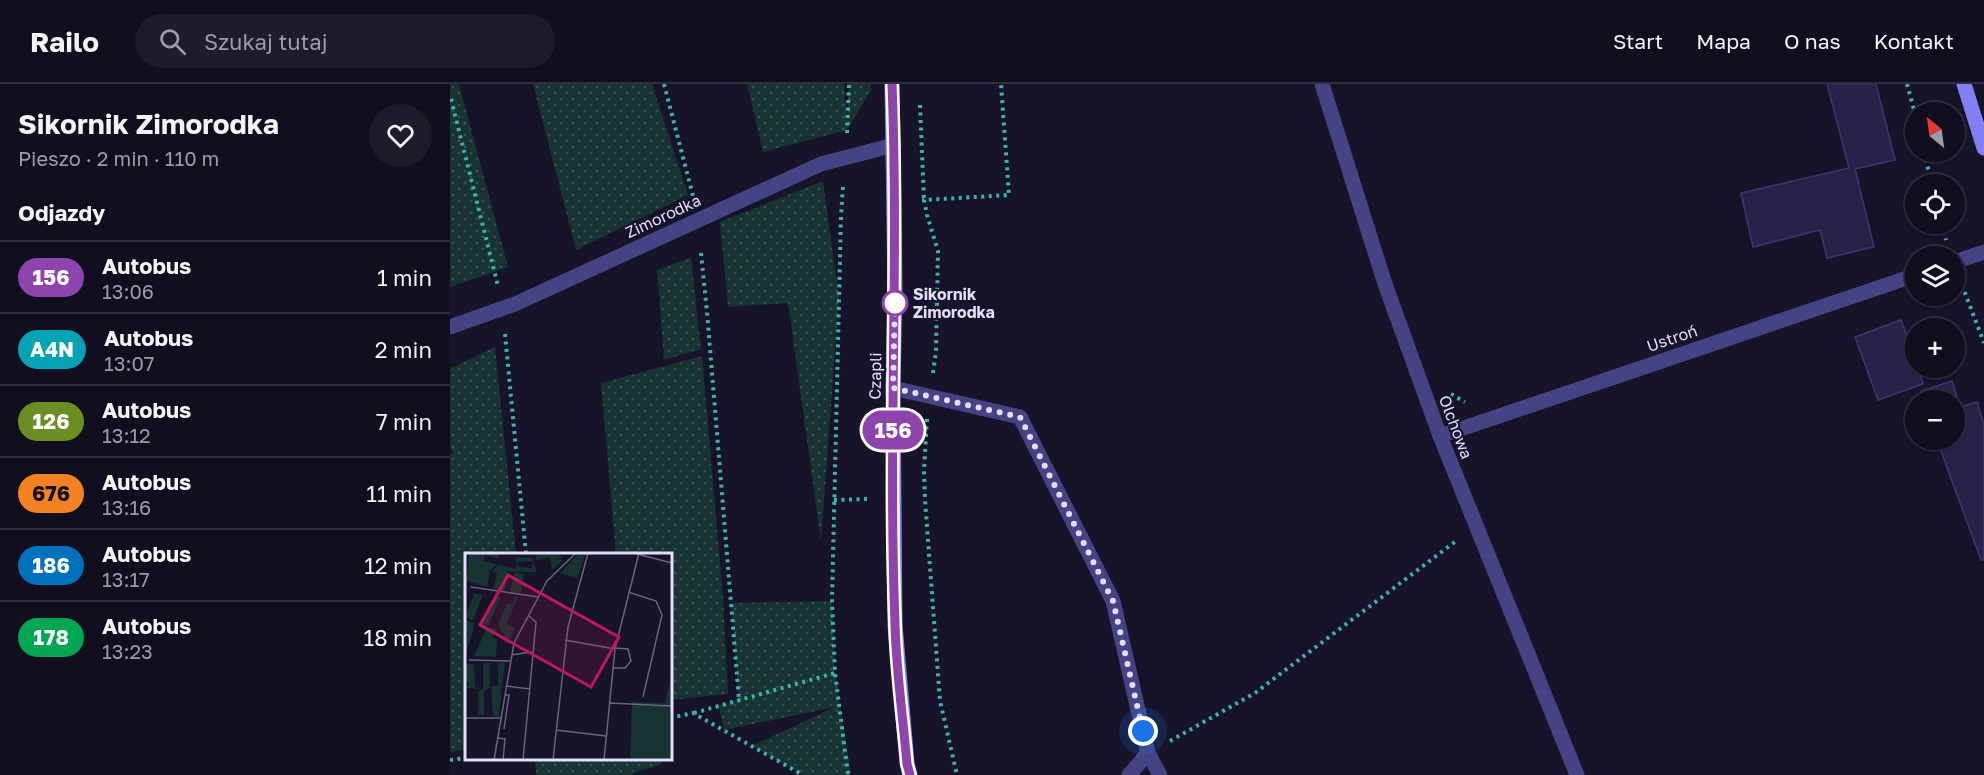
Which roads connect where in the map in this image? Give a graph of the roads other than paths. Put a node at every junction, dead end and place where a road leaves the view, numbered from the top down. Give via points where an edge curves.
1 (892, 84) edge
2 (1322, 84) edge
3 (1964, 84) edge
4 (894, 145) junction
5 (1984, 148) edge
6 (1984, 252) edge
7 (1965, 264) edge
8 (1905, 279) edge
9 (450, 327) edge
10 (893, 388) junction
11 (1440, 436) junction
12 (1148, 753) junction
13 (910, 775) edge
14 (1129, 775) edge
15 (1160, 775) edge
16 (1577, 775) edge

1 - 4 street, Czapli
2 - 11 street, Olchowa via 1385,284
3 - 5 street
4 - 9 street, Zimorodka via 821,164 515,304
4 - 10 street, Czapli
6 - 7 street
8 - 11 street, Ustroń
10 - 12 street via 1020,417 1113,601
10 - 13 street, Czapli via 895,625
11 - 16 street, Olchowa
12 - 14 street
12 - 15 street

